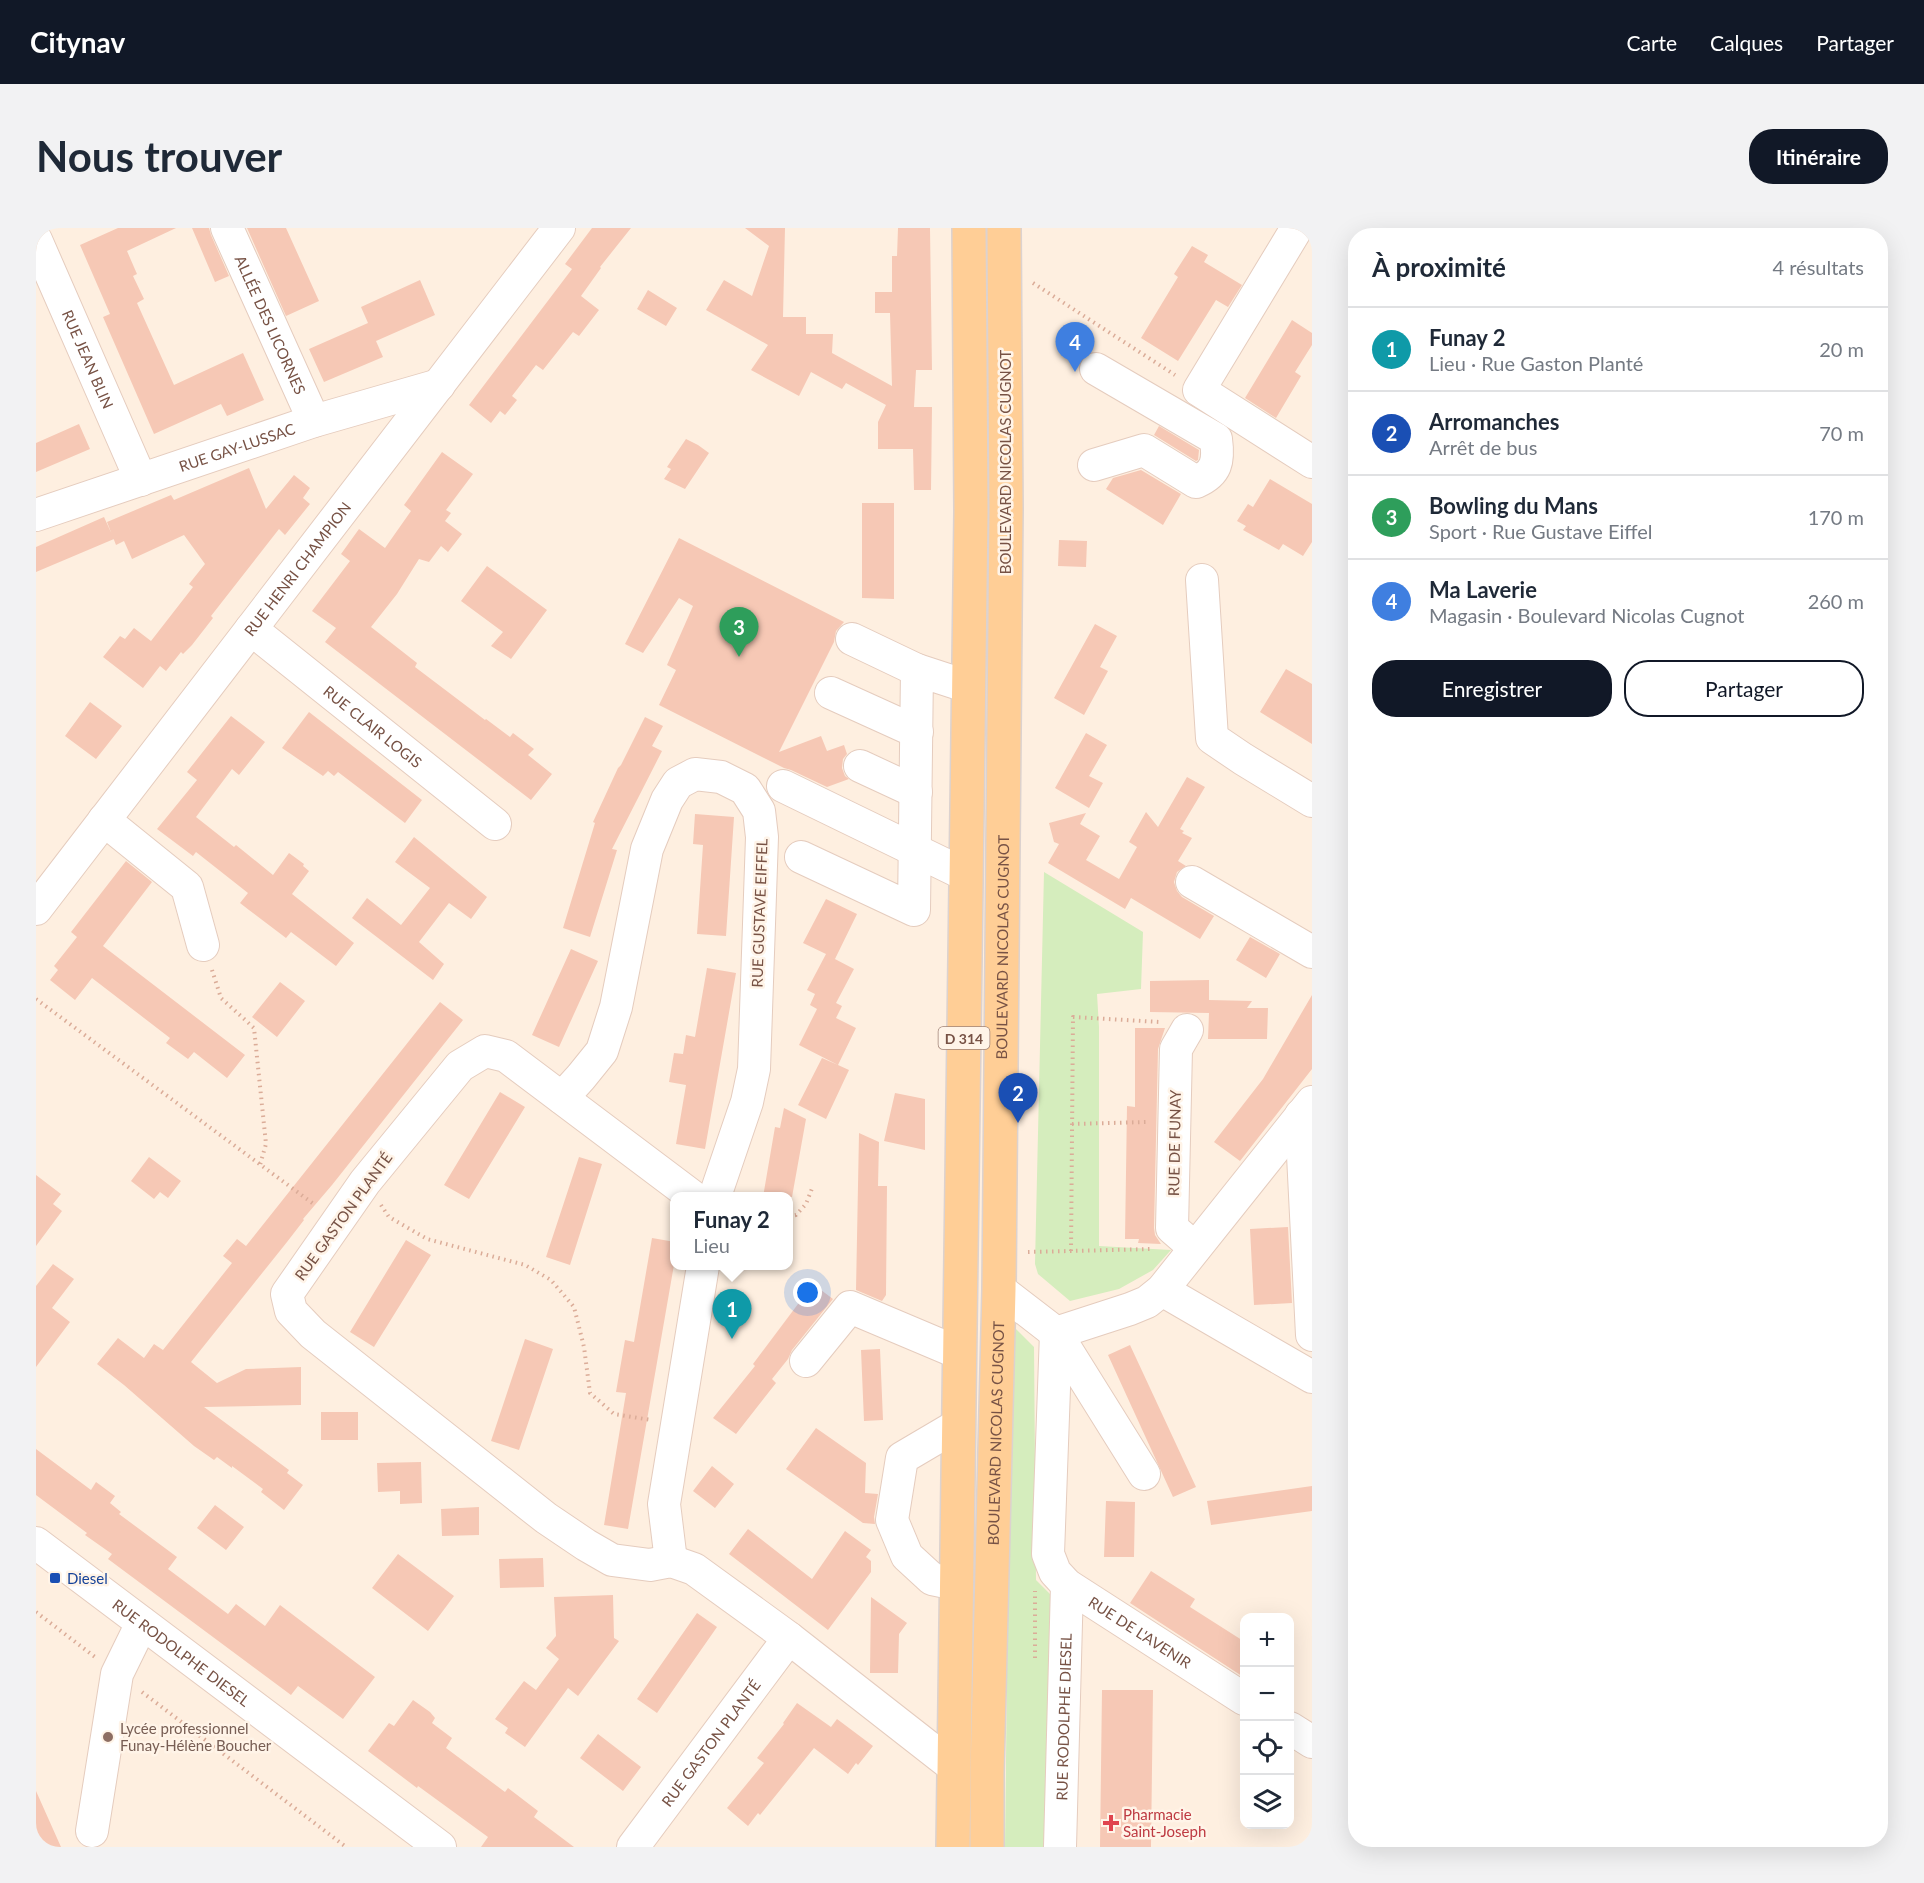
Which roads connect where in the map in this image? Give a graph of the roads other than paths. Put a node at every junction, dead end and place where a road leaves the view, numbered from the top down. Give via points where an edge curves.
1 (226, 228) edge
2 (559, 228) edge
3 (969, 228) edge
4 (1004, 228) edge
5 (1297, 228) edge
6 (36, 240) edge
7 (1096, 369) dead end
8 (439, 385) junction
9 (314, 421) junction
10 (1312, 462) edge
11 (1094, 465) dead end
12 (141, 480) junction
13 (36, 514) edge
14 (1202, 580) dead end
15 (251, 628) junction
16 (852, 639) dead end
17 (917, 670) junction
18 (969, 687) junction
19 (831, 693) dead end
20 (917, 732) junction
21 (860, 765) dead end
22 (783, 786) dead end
23 (916, 792) junction
24 (1312, 801) edge
25 (104, 820) junction
26 (495, 824) dead end
27 (915, 850) junction
28 (801, 857) dead end
29 (966, 875) junction
30 (1192, 882) dead end
31 (36, 909) edge
32 (203, 945) road end
33 (1312, 952) edge
34 (1187, 1030) road end
35 (561, 1098) junction
36 (1307, 1108) edge
37 (685, 1192) edge
38 (717, 1192) edge
39 (1195, 1248) junction
40 (702, 1270) edge
41 (999, 1289) junction
42 (1162, 1290) junction
43 (1056, 1333) junction
44 (1312, 1335) edge
45 (959, 1353) junction
46 (806, 1361) dead end
47 (1312, 1377) edge
48 (958, 1425) junction
49 (1143, 1474) dead end
50 (36, 1544) edge
51 (671, 1561) junction
52 (956, 1584) junction
53 (1067, 1585) junction
54 (142, 1623) junction
55 (789, 1638) junction
56 (1240, 1696) edge
57 (1294, 1731) edge
58 (1312, 1742) edge
59 (954, 1767) junction
60 (92, 1831) dead end
61 (440, 1847) edge
62 (633, 1847) edge
63 (953, 1847) edge
64 (987, 1847) edge
65 (1060, 1847) edge

1 - 9 street, ALLÉE DES LICORNES
2 - 8 street, RUE HENRI CHAMPION
3 - 18 main road, D 314
4 - 41 main road, BOULEVARD NICOLAS CUGNOT / D 314 via 1006,521
5 - 10 street via 1199,390
6 - 12 street, RUE JEAN BLIN
7 - 11 street via 1216,439 1219,457 1209,476 1196,482 1144,450
8 - 9 street, RUE GAY-LUSSAC
8 - 15 street, RUE HENRI CHAMPION
9 - 12 street, RUE GAY-LUSSAC
12 - 13 street, RUE GAY-LUSSAC
14 - 24 street via 1212,738
15 - 25 street, RUE HENRI CHAMPION
15 - 26 street, RUE CLAIR LOGIS
16 - 17 street
17 - 18 street
17 - 20 street
18 - 29 main road, D 314
19 - 20 street
20 - 23 street
21 - 23 street
22 - 27 street
23 - 27 street
25 - 31 street, RUE HENRI CHAMPION
25 - 32 street via 187,887
27 - 28 street via 914,910
27 - 29 street
29 - 45 main road, D 314
30 - 33 street
34 - 39 street, RUE DE FUNAY via 1176,1049 1172,1228
35 - 37 street, RUE GASTON PLANTÉ
35 - 38 street, RUE GUSTAVE EIFFEL via 602,1051 616,1007 646,849 667,800 678,783 695,774 721,777 745,789 759,811 762,837 754,1069
35 - 51 street, RUE GASTON PLANTÉ via 506,1056 485,1051 460,1066 365,1182 287,1294 291,1311 313,1334 546,1518 586,1545 612,1560 650,1565
36 - 39 street
36 - 44 street
39 - 42 street
40 - 51 street via 664,1504
41 - 43 street
41 - 64 main road, BOULEVARD NICOLAS CUGNOT / D 314
42 - 43 street via 1130,1309
42 - 47 street
43 - 49 street
43 - 53 street, RUE DE L'AVENIR via 1048,1554 1055,1572
45 - 46 street via 850,1306
45 - 48 main road, D 314
48 - 52 main road, D 314
48 - 52 street via 902,1458 892,1520 907,1556 932,1578
50 - 54 street, RUE RODOLPHE DIESEL
51 - 55 street, RUE GASTON PLANTÉ via 694,1569
52 - 59 main road, D 314
53 - 56 street, RUE DE L'AVENIR
53 - 65 street, RUE RODOLPHE DIESEL
54 - 60 street via 117,1674
54 - 61 street, RUE RODOLPHE DIESEL
55 - 59 street, RUE GASTON PLANTÉ
55 - 62 street, RUE GASTON PLANTÉ
57 - 58 street
59 - 63 main road, D 314

